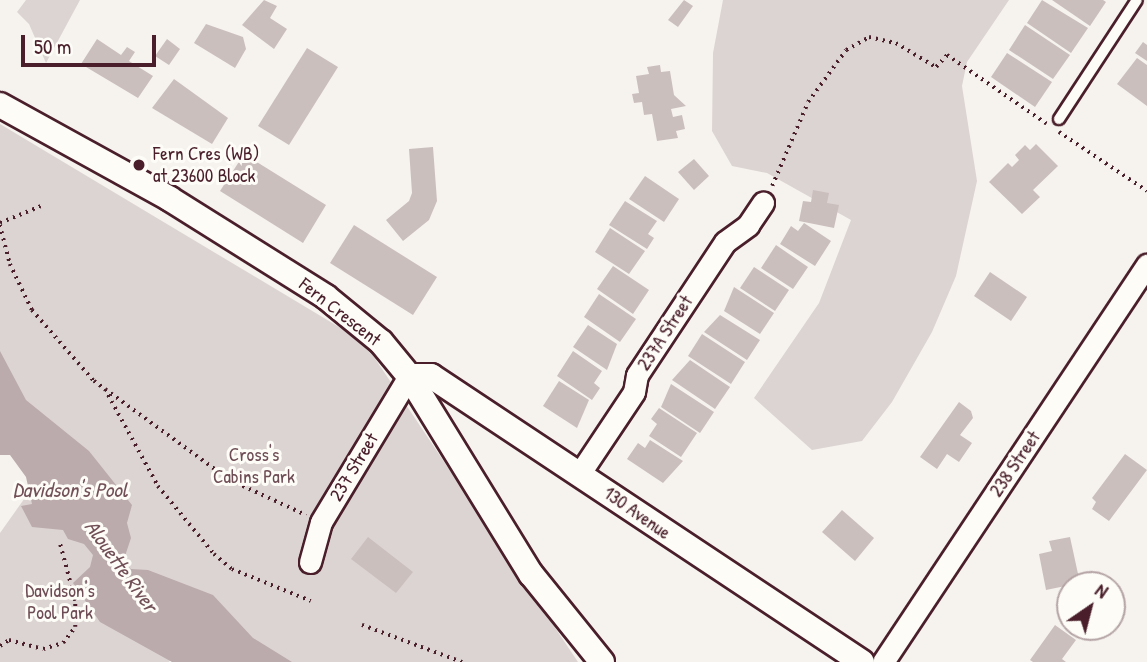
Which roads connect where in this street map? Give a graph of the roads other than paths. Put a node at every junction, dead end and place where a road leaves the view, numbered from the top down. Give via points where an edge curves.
1 (1137, 0) edge
2 (0, 105) edge
3 (1059, 119) dead end
4 (763, 204) road end
5 (1147, 265) edge
6 (409, 376) junction
7 (580, 473) junction
8 (310, 562) dead end
9 (602, 662) edge
10 (862, 662) edge
11 (883, 662) edge

1 - 3 lane
2 - 6 street, Fern Crescent via 148,185 326,297 381,342
4 - 7 street, 237A Street via 748,225 724,242
5 - 11 street, 238 Street
6 - 7 street, 130 Avenue via 431,376
6 - 8 street, 237 Street via 321,522
6 - 9 street, Fern Crescent via 531,574
7 - 10 street, 130 Avenue via 785,615

